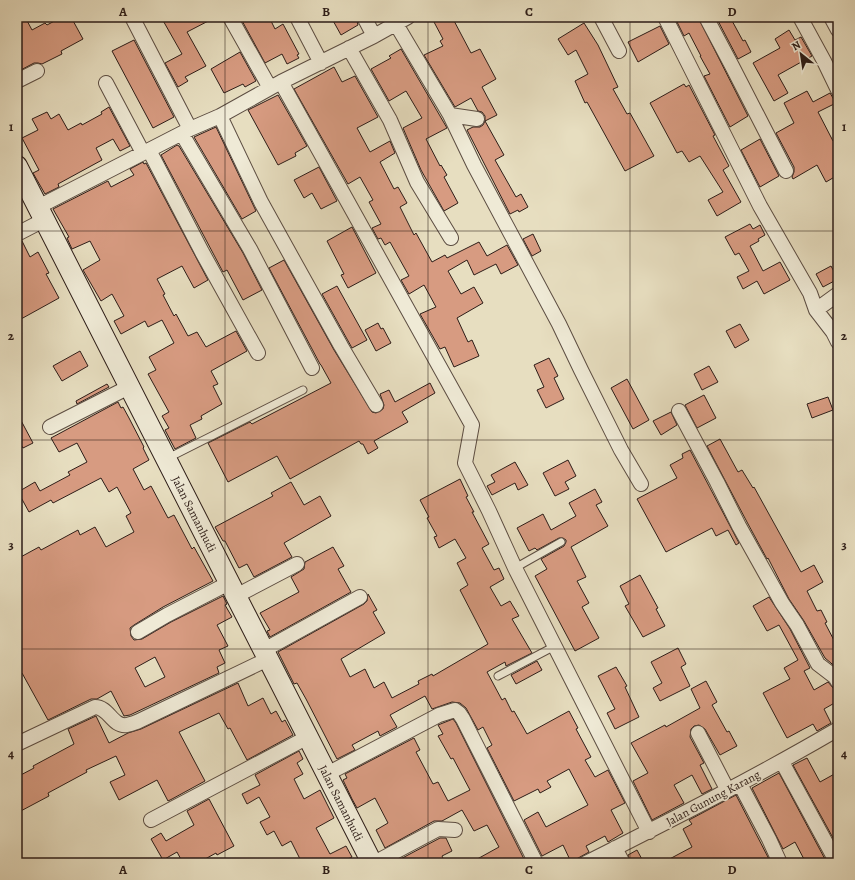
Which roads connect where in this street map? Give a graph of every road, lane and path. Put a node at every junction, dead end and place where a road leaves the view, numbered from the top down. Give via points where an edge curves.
1 (132, 17) edge
2 (230, 17) edge
3 (297, 17) edge
4 (364, 17) edge
5 (601, 17) edge
6 (665, 17) edge
7 (706, 17) edge
8 (800, 17) edge
9 (831, 17) edge
10 (402, 20) edge
11 (838, 30) edge
12 (374, 36) junction
13 (349, 48) junction
14 (620, 51) dead end
15 (321, 63) junction
16 (37, 71) dead end
17 (17, 81) edge
18 (106, 83) dead end
19 (275, 85) junction
20 (838, 90) edge
21 (450, 115) junction
22 (220, 116) junction
23 (477, 119) dead end
24 (186, 132) junction
25 (146, 151) junction
26 (17, 166) edge
27 (786, 171) dead end
28 (41, 213) junction
29 (17, 234) edge
30 (451, 238) dead end
31 (838, 294) edge
32 (816, 310) junction
33 (838, 342) edge
34 (258, 352) dead end
35 (312, 368) dead end
36 (130, 387) junction
37 (303, 390) dead end
38 (376, 404) dead end
39 (679, 411) dead end
40 (50, 427) dead end
41 (166, 459) junction
42 (641, 484) dead end
43 (560, 542) dead end
44 (297, 564) dead end
45 (515, 568) junction
46 (233, 590) junction
47 (360, 596) dead end
48 (138, 632) dead end
49 (555, 646) junction
50 (266, 655) junction
51 (498, 676) dead end
52 (838, 682) edge
53 (838, 729) edge
54 (698, 733) dead end
55 (308, 737) junction
56 (17, 744) edge
57 (782, 762) junction
58 (326, 774) junction
59 (733, 787) junction
60 (152, 820) dead end
61 (455, 830) dead end
62 (649, 832) junction
63 (615, 848) junction
64 (373, 863) edge
65 (536, 863) edge
66 (586, 863) edge
67 (623, 863) edge
68 (780, 863) edge
69 (837, 863) edge

1 - 24 street
2 - 19 street
3 - 15 street
4 - 12 street
5 - 14 street
6 - 32 street via 760,206 810,293
7 - 27 street
8 - 20 street
9 - 11 street
10 - 12 street
10 - 21 street
12 - 13 street
13 - 15 street
13 - 30 street via 390,120 418,182
15 - 19 street
16 - 17 street
18 - 25 street
19 - 22 street
19 - 45 street via 472,425 465,463
21 - 23 street
21 - 42 street via 559,324 621,450
22 - 24 street
22 - 38 street via 261,202
24 - 25 street
24 - 35 street
25 - 28 street
25 - 34 street
26 - 28 street, Jalan Samanhudi
28 - 29 street
28 - 36 street, Jalan Samanhudi
31 - 32 street
32 - 33 street
36 - 40 street
36 - 41 street, Jalan Samanhudi
37 - 41 lane
39 - 52 street via 782,603 818,664
41 - 46 street, Jalan Samanhudi
43 - 45 lane
44 - 46 street
45 - 49 street
46 - 48 street via 167,615
46 - 50 street, Jalan Samanhudi
47 - 50 street
49 - 51 lane
49 - 62 street
50 - 55 street, Jalan Samanhudi
50 - 56 street via 139,721 125,726 118,724 103,708 95,707
53 - 57 street, Jalan Gunung Karang
54 - 59 street
55 - 58 street, Jalan Samanhudi
55 - 60 street
57 - 59 street, Jalan Gunung Karang
57 - 69 street
58 - 64 street, Jalan Samanhudi
58 - 65 street via 439,715 455,710 463,719
59 - 62 street, Jalan Gunung Karang
59 - 68 street via 769,839
61 - 64 street via 438,829
62 - 63 street, Jalan Gunung Karang
63 - 66 street, Jalan Gunung Karang
63 - 67 street

